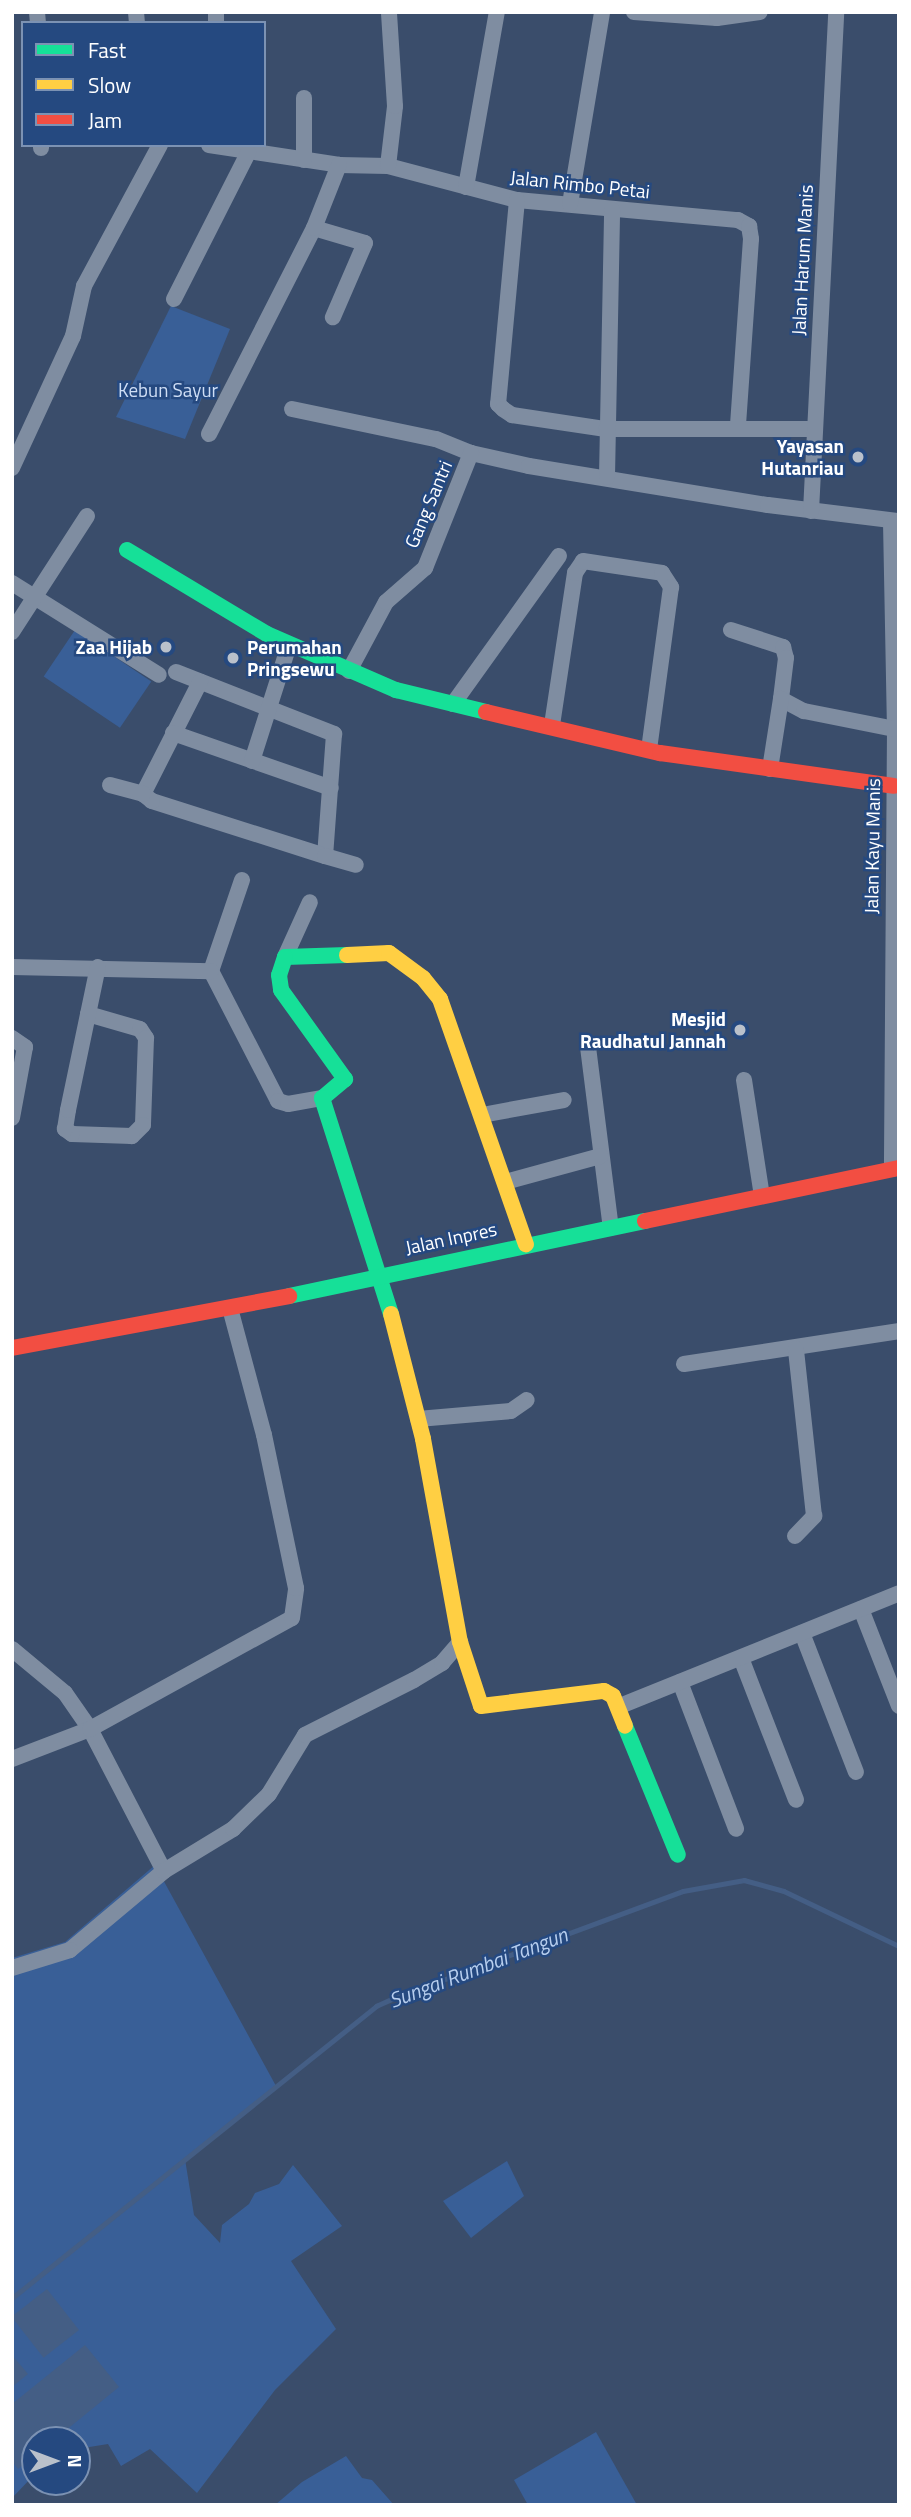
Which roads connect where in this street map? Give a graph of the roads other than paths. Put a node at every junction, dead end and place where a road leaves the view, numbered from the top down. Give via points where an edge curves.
1 (389, 12) edge
2 (497, 12) edge
3 (602, 12) edge
4 (634, 12) edge
5 (760, 12) edge
6 (836, 12) edge
7 (736, 14) edge
8 (304, 98) dead end
9 (159, 147) edge
10 (218, 147) edge
11 (248, 153) junction
12 (304, 160) junction
13 (339, 165) junction
14 (388, 166) junction
15 (466, 187) junction
16 (517, 200) junction
17 (570, 204) junction
18 (612, 209) junction
19 (314, 228) junction
20 (174, 299) dead end
21 (333, 317) dead end
22 (292, 409) dead end
23 (738, 427) junction
24 (606, 429) junction
25 (814, 429) junction
26 (209, 434) dead end
27 (471, 453) junction
28 (12, 468) edge
29 (607, 477) junction
30 (811, 511) junction
31 (87, 516) dead end
32 (895, 522) edge
33 (127, 550) dead end
34 (559, 556) dead end
35 (12, 583) edge
36 (36, 598) junction
37 (731, 630) dead end
38 (12, 632) edge
39 (289, 645) junction
40 (349, 671) junction
41 (176, 672) dead end
42 (159, 675) dead end
43 (200, 682) junction
44 (781, 699) junction
45 (453, 704) junction
46 (268, 711) junction
47 (552, 725) junction
48 (895, 729) junction
49 (173, 733) junction
50 (649, 750) junction
51 (252, 761) junction
52 (770, 769) junction
53 (110, 785) dead end
54 (894, 786) junction
55 (331, 788) junction
56 (143, 794) junction
57 (325, 856) junction
58 (356, 865) dead end
59 (896, 866) edge
60 (242, 880) dead end
61 (310, 902) dead end
62 (285, 957) junction
63 (12, 967) edge
64 (98, 967) junction
65 (211, 971) junction
66 (88, 1014) junction
67 (12, 1038) edge
68 (588, 1047) dead end
69 (744, 1080) dead end
70 (322, 1098) junction
71 (564, 1100) dead end
72 (482, 1115) junction
73 (12, 1118) edge
74 (601, 1157) junction
75 (895, 1169) edge
76 (505, 1182) junction
77 (762, 1196) junction
78 (611, 1228) junction
79 (526, 1244) junction
80 (381, 1275) junction
81 (230, 1308) junction
82 (899, 1332) edge
83 (12, 1348) edge
84 (796, 1349) junction
85 (684, 1364) dead end
86 (527, 1400) dead end
87 (418, 1419) junction
88 (795, 1536) dead end
89 (899, 1593) edge
90 (861, 1609) junction
91 (802, 1633) junction
92 (460, 1642) junction
93 (12, 1649) edge
94 (741, 1658) junction
95 (680, 1682) junction
96 (620, 1706) junction
97 (899, 1706) edge
98 (90, 1729) junction
99 (12, 1759) edge
100 (856, 1772) dead end
101 (796, 1800) dead end
102 (736, 1829) dead end
103 (678, 1855) dead end
104 (164, 1871) junction
105 (12, 1968) edge

1 - 14 street via 395,106
2 - 15 street
3 - 17 street
4 - 7 street
5 - 7 street
6 - 25 street, Jalan Harum Manis
8 - 12 street
9 - 28 street via 84,286 63,362
10 - 11 street, Jalan Rimbo Petai
11 - 12 street, Jalan Rimbo Petai
11 - 20 street
12 - 13 street, Jalan Rimbo Petai
13 - 14 street, Jalan Rimbo Petai
13 - 19 street
14 - 15 street, Jalan Rimbo Petai
15 - 16 street, Jalan Rimbo Petai
16 - 17 street, Jalan Rimbo Petai
16 - 24 street via 498,404 512,415
17 - 18 street, Jalan Rimbo Petai
18 - 23 street, Jalan Rimbo Petai via 738,220 748,226
18 - 24 street
19 - 21 street via 365,243
19 - 26 street
22 - 27 street via 436,439
23 - 24 street
23 - 25 street
24 - 29 street
25 - 30 street, Jalan Harum Manis
27 - 29 street
27 - 40 street, Gang Santri via 425,568 386,602
29 - 30 street
30 - 32 street
31 - 36 street
32 - 48 street, Jalan Kayu Manis
33 - 39 street
34 - 45 street
35 - 36 street
36 - 38 street
36 - 42 street
37 - 44 street via 783,647
39 - 40 street
39 - 46 street
40 - 45 street via 396,690
41 - 43 street
43 - 46 street
43 - 49 street
44 - 48 street via 804,711
44 - 52 street
45 - 47 street
46 - 51 street
46 - 55 street via 334,734
47 - 50 street
47 - 50 street via 575,573 583,561 662,573 671,587
48 - 54 street, Jalan Kayu Manis
49 - 51 street
49 - 56 street
50 - 52 street
51 - 55 street
52 - 54 street
53 - 56 street
54 - 59 street, Jalan Kayu Manis
55 - 57 street
56 - 57 street via 152,801
57 - 58 street
59 - 75 street, Jalan Kayu Manis
60 - 65 street
61 - 62 street
62 - 70 street via 279,975 281,990 345,1079
62 - 72 street via 389,953 423,978 440,999
63 - 64 street
64 - 65 street
64 - 66 street
65 - 70 street via 278,1101
66 - 66 street via 139,1030 146,1038 143,1125 132,1136 72,1134 65,1129
67 - 73 street via 26,1047
68 - 74 street
69 - 77 street
70 - 80 street
71 - 72 street
72 - 76 street
74 - 76 street
74 - 78 street
75 - 77 street, Jalan Inpres
76 - 79 street
77 - 78 street, Jalan Inpres
78 - 79 street, Jalan Inpres
79 - 80 street, Jalan Inpres
80 - 81 street, Jalan Inpres
80 - 87 street
81 - 83 street, Jalan Inpres
81 - 98 street via 264,1434 296,1588 292,1618
82 - 84 street
84 - 85 street
84 - 88 street via 814,1516
86 - 87 street via 511,1410
87 - 92 street
89 - 90 street
90 - 91 street
90 - 97 street
91 - 94 street
91 - 100 street
92 - 96 street via 481,1706 604,1691
92 - 104 street via 442,1663 414,1680 305,1735 269,1794 233,1829
93 - 98 street via 65,1693
94 - 95 street
94 - 101 street
95 - 96 street
95 - 102 street
96 - 103 street
98 - 99 street
98 - 104 street
104 - 105 street via 70,1950

